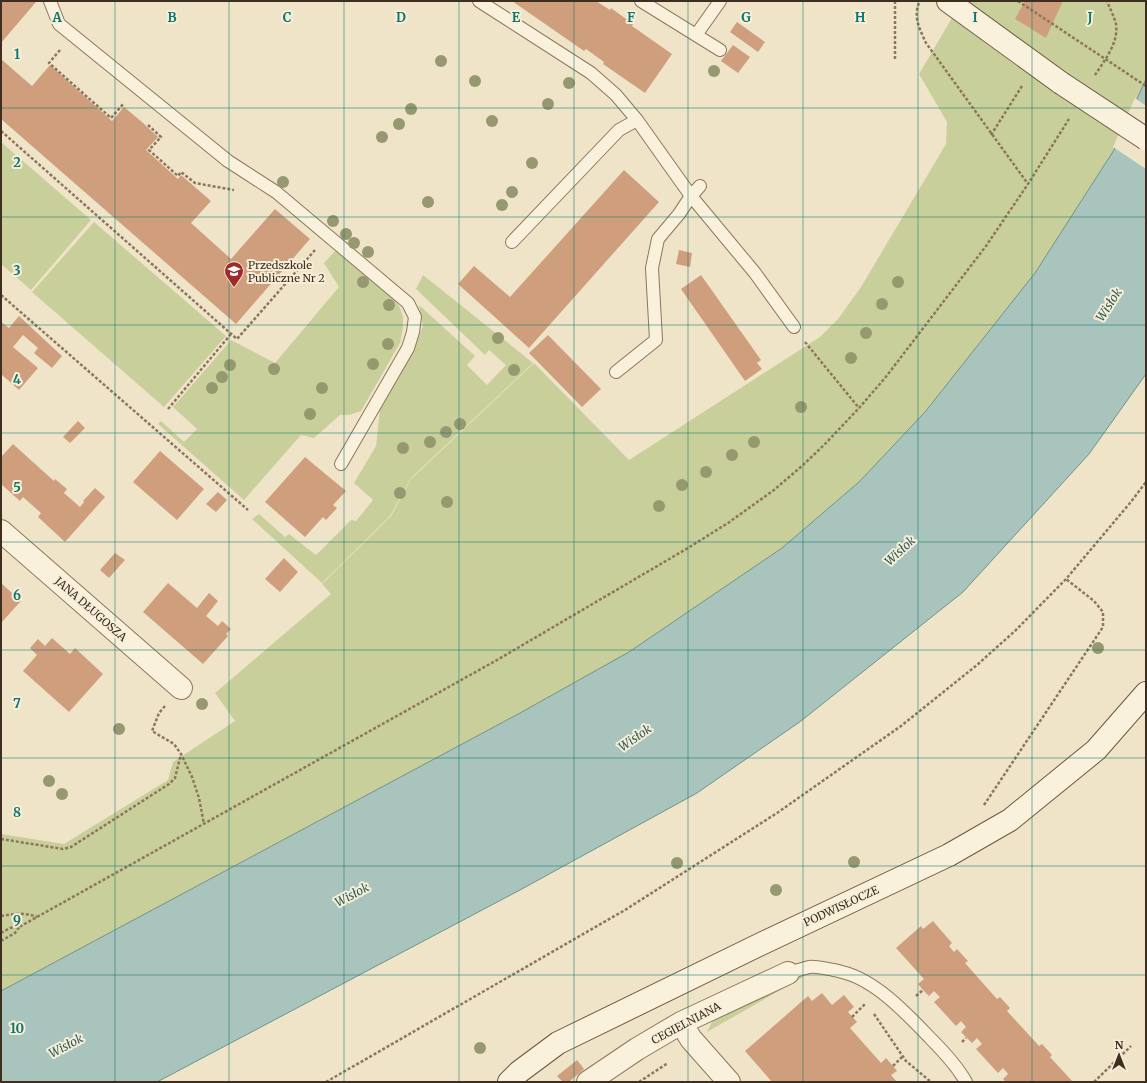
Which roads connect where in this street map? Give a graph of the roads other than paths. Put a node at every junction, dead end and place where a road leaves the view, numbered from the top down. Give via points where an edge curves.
1 (50, 1) edge
2 (479, 1) edge
3 (720, 1) edge
4 (948, 1) edge
5 (645, 2) edge
6 (696, 35) junction
7 (720, 50) dead end
8 (636, 120) junction
9 (1146, 139) edge
10 (700, 186) dead end
11 (691, 196) junction
12 (512, 242) dead end
13 (794, 327) road end
14 (616, 372) dead end
15 (341, 464) dead end
16 (1, 530) edge
17 (181, 688) dead end
18 (1146, 693) edge
19 (788, 972) joint
20 (681, 1023) junction
21 (509, 1082) edge
22 (588, 1082) edge
23 (729, 1082) edge
24 (966, 1082) edge

1 - 15 lane via 59,24 228,161 276,192 408,304 415,317 408,348
2 - 8 lane via 591,73 616,95
3 - 6 lane
4 - 9 street, bridge via 1061,83
5 - 6 lane
6 - 7 lane
8 - 11 lane
8 - 12 lane via 619,130
10 - 11 lane
11 - 13 lane via 755,274
11 - 14 lane via 658,239 652,268 656,340
16 - 17 street, JANA DŁUGOSZA
18 - 21 street, PODWISŁOCZE via 1096,750 1010,820 949,855 558,1043
19 - 20 street, CEGIELNIANA
19 - 24 lane via 810,967 843,972 866,982 914,1020 946,1055
20 - 22 street, CEGIELNIANA
20 - 23 street via 691,1039

